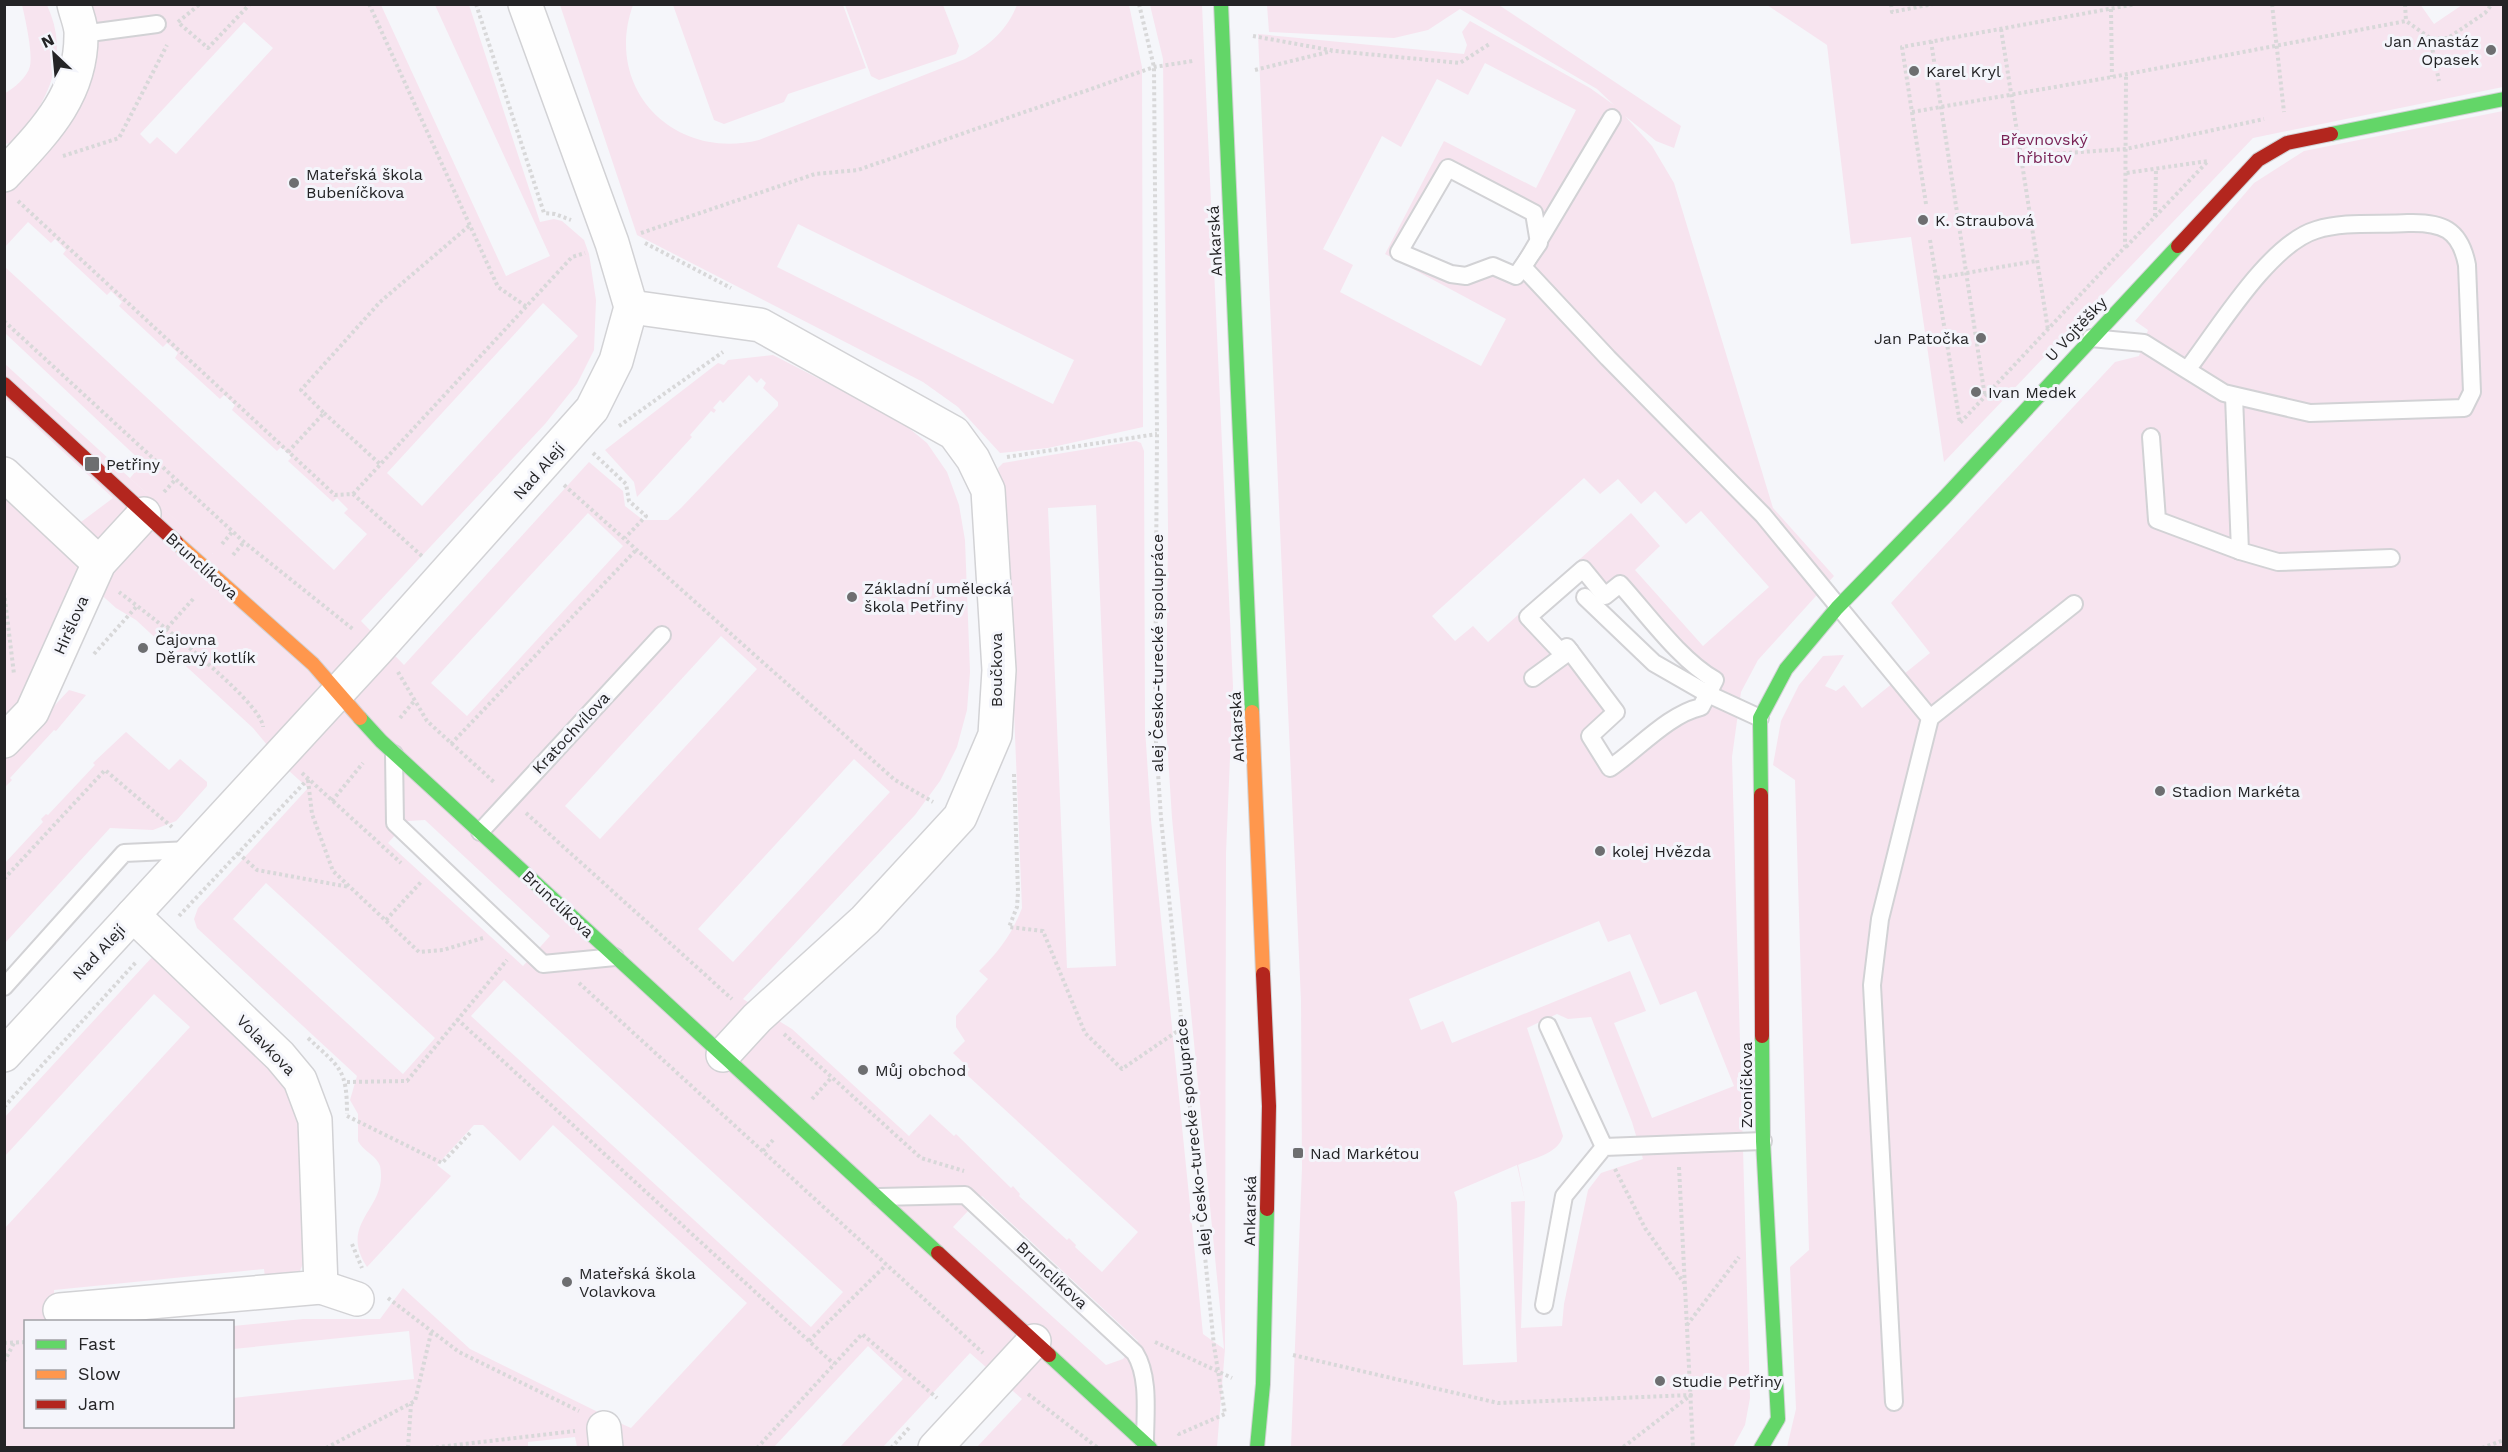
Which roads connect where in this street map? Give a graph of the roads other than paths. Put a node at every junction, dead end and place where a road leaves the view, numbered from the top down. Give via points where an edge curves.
1 (525, 4) edge
2 (1221, 4) edge
3 (78, 20) edge
4 (157, 24) dead end
5 (2504, 99) edge
6 (1612, 118) dead end
7 (7, 185) edge
8 (1539, 243) junction
9 (1522, 267) junction
10 (631, 307) junction
11 (2091, 338) junction
12 (2187, 370) junction
13 (4, 384) edge
14 (2234, 396) junction
15 (2151, 437) dead end
16 (5, 476) edge
17 (144, 514) junction
18 (2240, 551) junction
19 (2391, 558) dead end
20 (105, 575) junction
21 (1585, 597) dead end
22 (2074, 603) dead end
23 (1837, 608) junction
24 (662, 636) dead end
25 (1570, 651) junction
26 (1533, 678) dead end
27 (338, 693) junction
28 (1708, 694) junction
29 (1760, 718) junction
30 (1930, 718) junction
31 (4, 741) edge
32 (394, 753) junction
33 (480, 832) junction
34 (185, 840) junction
35 (133, 915) junction
36 (616, 957) junction
37 (4, 987) edge
38 (1548, 1026) dead end
39 (4, 1055) edge
40 (723, 1055) junction
41 (1763, 1141) junction
42 (1604, 1147) junction
43 (877, 1197) junction
44 (321, 1287) junction
45 (368, 1288) road end
46 (1544, 1305) dead end
47 (60, 1311) dead end
48 (1034, 1341) junction
49 (1894, 1402) dead end
50 (1148, 1445) edge
51 (935, 1448) edge
52 (1257, 1448) edge
53 (1761, 1448) edge

1 - 10 street via 612,243
2 - 52 street, Ankarská via 1269,1106 1263,1384
3 - 4 lane
3 - 7 street via 76,76 55,120
5 - 11 street, U Vojtěšky via 2287,142 2258,160
6 - 8 lane
8 - 9 lane
8 - 9 lane via 1534,213 1448,168 1399,252 1433,269 1466,276 1493,266 1516,276
9 - 23 lane via 1763,515
10 - 27 street, Nad Alejí via 616,361 592,409
10 - 40 street, Boučkova via 760,325 954,433 988,490 999,670 995,735 960,817 865,920 757,1018
11 - 12 lane via 2144,343
11 - 23 street, U Vojtěšky
12 - 14 lane
12 - 14 lane via 2268,264 2303,235 2323,228 2430,222 2445,227 2456,237 2467,265 2472,392 2464,408 2310,413
13 - 17 street, Brunclíkova
14 - 18 lane
15 - 18 lane via 2157,520
16 - 20 street
17 - 20 street, Hiršlova
17 - 27 street, Brunclíkova via 313,664
18 - 19 lane via 2278,562
20 - 31 street, Hiršlova via 57,655 32,712
21 - 28 lane via 1654,663
22 - 30 lane
23 - 29 street, U Vojtěšky via 1786,669
23 - 30 lane
24 - 33 lane, Kratochvílova
25 - 26 lane
25 - 28 lane via 1616,712 1590,736 1610,768 1670,721 1689,709 1701,707
25 - 28 lane via 1567,646 1560,651 1528,616 1583,569 1605,596 1620,584 1701,672 1716,680
27 - 32 street, Brunclíkova
27 - 34 street, Nad Alejí
28 - 29 lane
29 - 41 street, Zvoníčkova
30 - 49 lane via 1880,919 1872,985
32 - 33 street, Brunclíkova
32 - 36 lane, Brunclíkova via 395,823 543,964
33 - 36 street, Brunclíkova
34 - 35 street, Nad Alejí
34 - 37 lane via 124,854
35 - 39 street, Nad Alejí
35 - 44 street, Volavkova via 280,1056 300,1080 315,1120
36 - 40 street, Brunclíkova
38 - 42 lane
40 - 43 street, Brunclíkova
41 - 42 lane
41 - 53 street, Zvoníčkova via 1778,1419
42 - 46 lane via 1564,1196
43 - 48 street, Brunclíkova
43 - 50 lane, Brunclíkova via 965,1195 1135,1353 1141,1365
44 - 45 street
44 - 47 street
48 - 50 street, Brunclíkova
48 - 51 street

